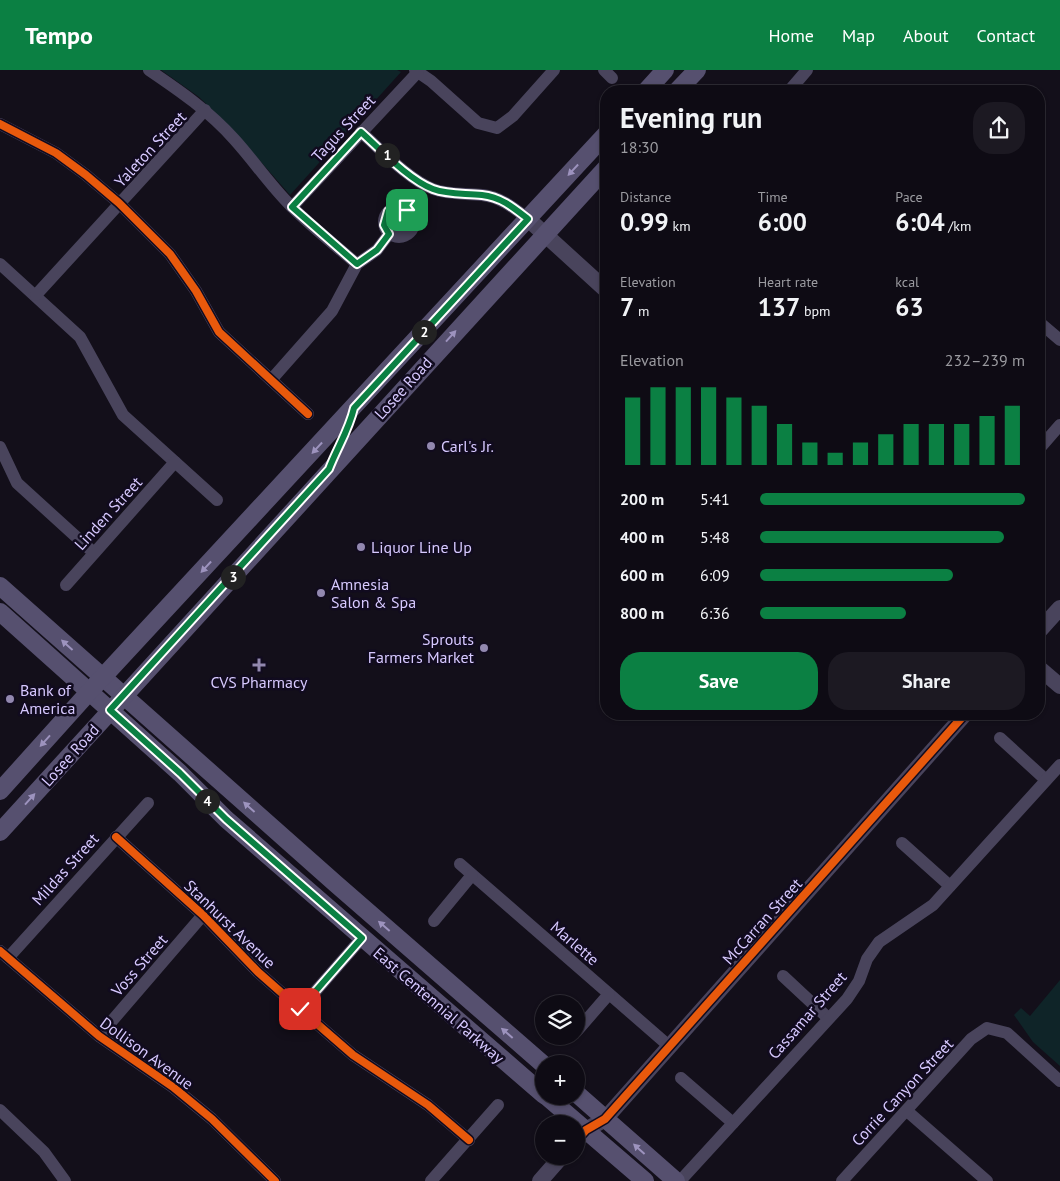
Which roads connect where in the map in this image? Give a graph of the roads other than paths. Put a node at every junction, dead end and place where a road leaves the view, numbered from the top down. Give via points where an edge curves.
1 (149, 70) edge
2 (554, 70) edge
3 (665, 70) edge
4 (697, 70) edge
5 (807, 70) edge
6 (417, 71) edge
7 (651, 85) edge
8 (683, 85) edge
9 (794, 85) edge
10 (205, 110) junction
11 (0, 124) edge
12 (361, 132) junction
13 (600, 141) edge
14 (600, 174) edge
15 (119, 203) junction
16 (292, 207) junction
17 (528, 219) junction
18 (389, 234) dead end
19 (545, 234) junction
20 (0, 264) edge
21 (357, 264) junction
22 (600, 284) edge
23 (36, 295) junction
24 (1045, 327) edge
25 (1060, 340) edge
26 (390, 368) junction
27 (270, 380) junction
28 (354, 408) junction
29 (308, 414) dead end
30 (1060, 425) edge
31 (358, 437) junction
32 (1045, 442) edge
33 (0, 447) edge
34 (175, 462) junction
35 (329, 469) junction
36 (217, 500) dead end
37 (94, 553) junction
38 (66, 585) dead end
39 (0, 586) edge
40 (1060, 608) edge
41 (0, 612) edge
42 (1045, 624) edge
43 (1045, 673) edge
44 (104, 678) junction
45 (1060, 686) edge
46 (89, 692) junction
47 (124, 696) junction
48 (110, 710) junction
49 (960, 720) edge
50 (1000, 738) dead end
51 (1060, 765) edge
52 (1046, 780) junction
53 (0, 792) edge
54 (148, 803) dead end
55 (226, 819) junction
56 (0, 832) edge
57 (116, 837) junction
58 (902, 843) dead end
59 (460, 864) dead end
60 (472, 875) junction
61 (336, 884) junction
62 (950, 886) junction
63 (203, 915) junction
64 (434, 921) dead end
65 (362, 938) junction
66 (4, 954) edge
67 (783, 976) dead end
68 (610, 994) junction
69 (300, 1009) junction
70 (828, 1018) junction
71 (585, 1022) edge
72 (99, 1036) junction
73 (669, 1046) junction
74 (535, 1057) edge
75 (681, 1078) dead end
76 (1060, 1081) edge
77 (535, 1086) edge
78 (585, 1101) edge
79 (498, 1105) dead end
80 (554, 1105) edge
81 (907, 1110) junction
82 (1, 1112) edge
83 (563, 1115) edge
84 (605, 1118) junction
85 (733, 1123) junction
86 (585, 1133) edge
87 (585, 1139) edge
88 (469, 1140) junction
89 (554, 1165) edge
90 (65, 1181) edge
91 (275, 1181) edge
92 (431, 1181) edge
93 (540, 1181) edge
94 (645, 1181) edge
95 (676, 1181) edge
96 (680, 1181) edge
97 (842, 1181) edge
98 (987, 1181) edge

1 - 10 street
2 - 6 street via 513,116 497,128 478,123
3 - 7 main road
4 - 8 main road
5 - 9 street
6 - 12 street, Tagus Street
10 - 15 street, Yaleton Street
10 - 16 street
11 - 15 street via 56,153
12 - 16 street, Tagus Street
12 - 17 street via 431,188 452,194 484,195 506,202
13 -> 17 main road, Losee Road
14 - 19 main road, Losee Road
15 - 23 street, Yaleton Street
15 - 27 street via 170,254 219,332
16 - 21 street
17 - 19 street
17 - 26 main road, Losee Road
18 - 21 street via 377,250
19 - 22 street
31 -> 19 main road, Losee Road
20 - 23 street
21 - 27 street via 332,311
23 - 34 street via 80,337 123,415
24 - 25 street
26 - 28 main road, Losee Road
26 - 31 main road via 363,412
27 - 29 street
28 - 35 main road via 349,428
28 -> 44 main road, Losee Road
30 - 32 street
31 - 35 main road, Losee Road
33 - 37 street via 17,483
34 - 36 street
34 - 37 street, Linden Street
35 - 47 main road, Losee Road
37 - 38 street, Linden Street
44 -> 39 main road, East Centennial Parkway
40 - 42 street
41 - 46 main road, East Centennial Parkway
43 - 45 street
44 - 46 main road, Losee Road
44 - 47 main road, East Centennial Parkway
46 - 48 main road, East Centennial Parkway
46 -> 53 main road, Losee Road
47 - 48 main road, Losee Road
61 -> 47 main road, East Centennial Parkway
48 - 55 main road, East Centennial Parkway
56 -> 48 main road, Losee Road
49 - 73 street, McCarran Street
50 - 52 street
51 - 52 street, Cassamar Street
52 - 62 street, Cassamar Street
54 - 57 street, Mildas Street
55 - 61 main road via 258,831 319,884
55 - 65 main road, East Centennial Parkway
57 - 63 street, Stanhurst Avenue
57 - 66 street, Mildas Street
58 - 62 street
59 - 60 street, Marlette
60 - 64 street
60 - 68 street, Marlette
74 -> 61 main road, East Centennial Parkway
62 - 70 street, Cassamar Street via 933,905 879,942 854,988
63 - 69 street, Stanhurst Avenue via 258,972
63 - 72 street, Voss Street
65 - 69 street
65 - 77 main road, East Centennial Parkway
66 - 72 street, Dollison Avenue
67 - 70 street
68 - 71 street
68 - 73 street, Marlette
69 - 88 street, Stanhurst Avenue via 354,1055 428,1105
70 - 85 street, Cassamar Street
72 - 91 street, Dollison Avenue via 173,1087 212,1119
73 - 84 street, McCarran Street
75 - 85 street
76 - 81 street, Corrie Canyon Street via 1007,1033 986,1028 971,1039
78 - 84 main road
79 - 88 street
80 - 83 main road, East Centennial Parkway
81 - 97 street, Corrie Canyon Street
81 - 98 street
82 - 90 street via 44,1152
84 - 86 street, McCarran Street
95 -> 84 main road
85 - 96 street, Cassamar Street
87 - 94 main road, East Centennial Parkway
88 - 92 street
89 - 93 street

